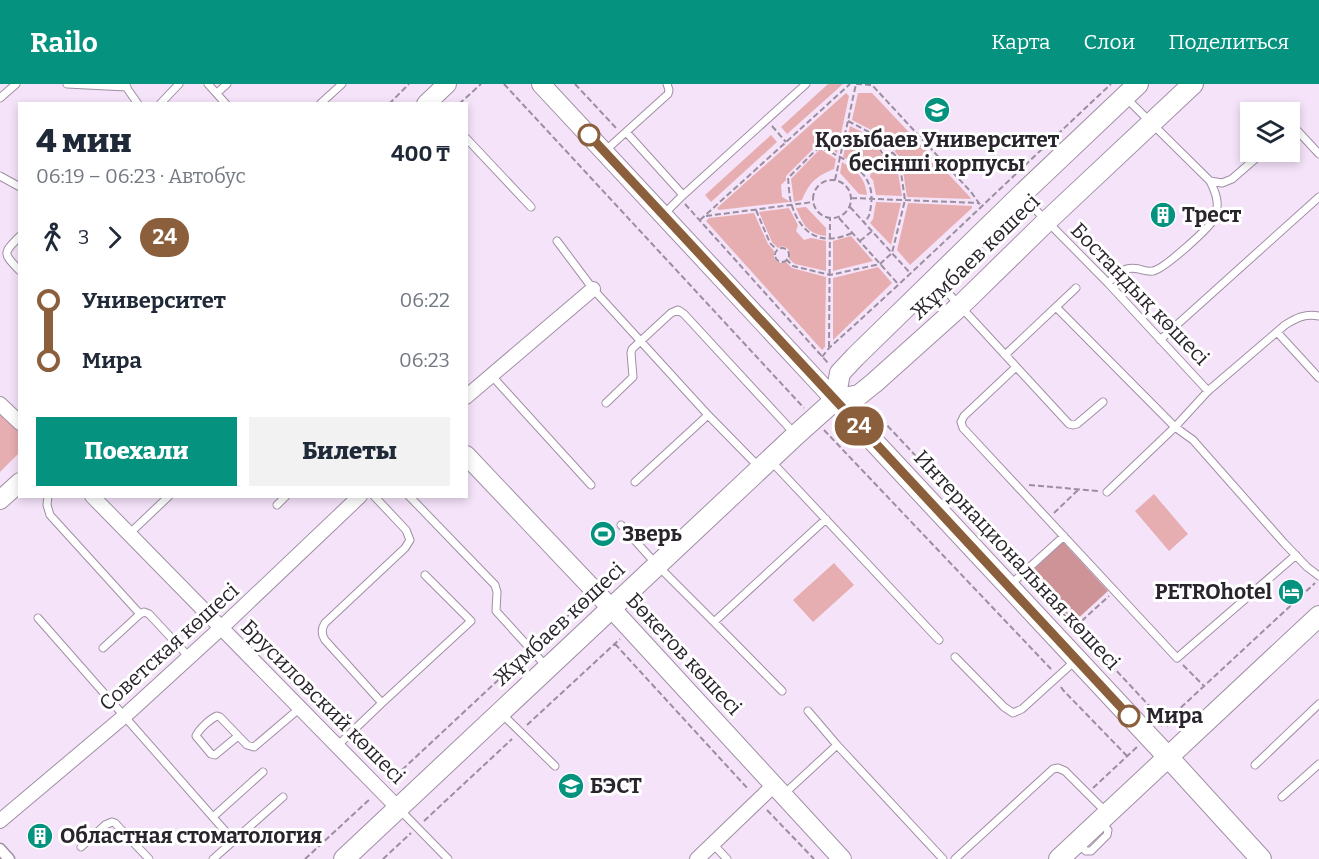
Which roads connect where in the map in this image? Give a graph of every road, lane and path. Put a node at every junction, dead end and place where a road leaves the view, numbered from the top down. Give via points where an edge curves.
1 (16, 84) edge
2 (67, 84) edge
3 (179, 84) edge
4 (208, 84) edge
5 (227, 84) edge
6 (342, 84) edge
7 (409, 84) edge
8 (447, 84) edge
9 (481, 84) edge
10 (541, 84) edge
11 (575, 84) edge
12 (667, 84) edge
13 (806, 84) edge
14 (850, 84) edge
15 (856, 84) edge
16 (1193, 84) edge
17 (126, 86) edge
18 (1125, 88) edge
19 (217, 93) junction
20 (0, 98) edge
21 (137, 102) edge
22 (162, 102) edge
23 (224, 102) edge
24 (322, 102) edge
25 (391, 102) edge
26 (430, 102) edge
27 (461, 102) edge
28 (594, 103) dead end
29 (766, 120) junction
30 (848, 121) junction
31 (1152, 123) junction
32 (627, 133) junction
33 (1300, 133) edge
34 (468, 140) edge
35 (786, 142) junction
36 (883, 143) junction
37 (604, 152) junction
38 (892, 152) junction
39 (1319, 154) edge
40 (840, 157) junction
41 (1252, 162) edge
42 (0, 176) edge
43 (835, 180) junction
44 (1210, 181) junction
45 (18, 186) edge
46 (1021, 195) junction
47 (682, 196) junction
48 (1319, 197) edge
49 (851, 198) junction
50 (872, 199) junction
51 (905, 200) junction
52 (813, 202) junction
53 (792, 205) junction
54 (980, 205) junction
55 (849, 206) junction
56 (531, 207) dead end
57 (756, 210) junction
58 (663, 214) junction
59 (704, 216) junction
60 (838, 217) junction
61 (830, 218) junction
62 (700, 219) junction
63 (1047, 221) junction
64 (864, 222) junction
65 (872, 231) junction
66 (852, 232) junction
67 (18, 238) edge
68 (830, 239) junction
69 (557, 241) dead end
70 (860, 241) junction
71 (777, 250) junction
72 (892, 253) junction
73 (786, 259) junction
74 (880, 264) junction
75 (18, 269) edge
76 (911, 274) junction
77 (830, 275) junction
78 (935, 278) junction
79 (1108, 283) junction
80 (899, 285) junction
81 (1076, 288) dead end
82 (594, 289) junction
83 (961, 305) junction
84 (1056, 307) junction
85 (1319, 316) edge
86 (1277, 332) junction
87 (642, 340) junction
88 (1160, 340) junction
89 (829, 348) junction
90 (1005, 355) junction
91 (822, 357) junction
92 (1016, 367) junction
93 (840, 373) junction
94 (491, 375) junction
95 (1319, 378) edge
96 (1208, 391) junction
97 (468, 395) edge
98 (859, 395) junction
99 (835, 400) junction
100 (1102, 402) dead end
101 (606, 403) dead end
102 (0, 404) edge
103 (708, 415) junction
104 (18, 421) edge
105 (1175, 427) junction
106 (796, 435) junction
107 (468, 457) edge
108 (765, 464) junction
109 (635, 482) dead end
110 (1014, 483) junction
111 (18, 484) edge
112 (591, 485) dead end
113 (1079, 489) junction
114 (1107, 492) joint
115 (48, 498) edge
116 (94, 498) edge
117 (167, 498) edge
118 (284, 498) edge
119 (358, 498) edge
120 (376, 498) edge
121 (411, 498) edge
122 (0, 500) edge
123 (277, 505) dead end
124 (826, 519) junction
125 (1047, 519) junction
126 (621, 525) dead end
127 (129, 534) junction
128 (1064, 536) junction
129 (1296, 555) junction
130 (657, 564) junction
131 (1024, 572) junction
132 (425, 575) dead end
133 (1319, 578) edge
134 (1008, 586) junction
135 (595, 591) junction
136 (1115, 591) junction
137 (611, 608) junction
138 (140, 614) junction
139 (1319, 616) edge
140 (38, 618) dead end
141 (714, 622) junction
142 (1076, 627) junction
143 (221, 628) junction
144 (630, 630) junction
145 (939, 639) dead end
146 (615, 644) junction
147 (103, 648) dead end
148 (531, 650) junction
149 (189, 657) junction
150 (955, 657) dead end
151 (1177, 658) junction
152 (1076, 660) junction
153 (548, 668) junction
154 (1204, 686) junction
155 (782, 691) dead end
156 (382, 703) junction
157 (1319, 704) edge
158 (300, 708) junction
159 (808, 711) dead end
160 (500, 712) junction
161 (125, 716) junction
162 (1165, 723) junction
163 (1161, 726) dead end
164 (1168, 726) dead end
165 (520, 731) junction
166 (238, 736) junction
167 (338, 745) junction
168 (837, 745) junction
169 (1137, 747) dead end
170 (1168, 757) junction
171 (1319, 764) edge
172 (1255, 765) dead end
173 (555, 766) dead end
174 (263, 772) dead end
175 (381, 789) junction
176 (778, 790) junction
177 (1087, 793) junction
178 (283, 797) dead end
179 (1282, 797) dead end
180 (758, 800) junction
181 (398, 808) junction
182 (213, 817) junction
183 (1103, 817) junction
184 (0, 822) edge
185 (417, 827) junction
186 (233, 840) junction
187 (713, 844) junction
188 (81, 847) dead end
189 (0, 849) edge
190 (1068, 853) edge
191 (9, 859) edge
192 (149, 859) edge
193 (213, 859) edge
194 (305, 859) edge
195 (344, 859) edge
196 (382, 859) edge
197 (448, 859) edge
198 (697, 859) edge
199 (727, 859) edge
200 (814, 859) edge
201 (842, 859) edge
202 (943, 859) edge
203 (956, 859) edge
204 (1261, 859) edge

1 - 20 lane
2 - 17 lane
3 - 22 lane
4 - 19 lane
5 - 19 lane
6 - 24 lane
7 - 25 path
8 - 26 street
9 - 27 path
10 - 37 street, Интернациональная көшесі
11 - 28 path
12 - 32 lane via 668,94
13 - 29 lane
14 - 35 path
15 - 30 path
15 - 54 path via 872,85
16 - 31 main road, Жұмбаев көшесі
17 - 21 lane
18 - 31 lane
18 - 46 main road, Жұмбаев көшесі
18 - 54 path
19 - 23 lane
29 - 35 path
29 - 47 lane
30 - 36 path
30 - 40 path
31 - 44 lane
31 - 63 main road, Жұмбаев көшесі
32 - 37 lane
32 - 47 lane
33 - 39 lane
34 - 56 lane
35 - 59 path
36 - 38 path via 892,144
36 - 38 path via 882,152
37 - 58 street, Интернациональная көшесі
38 - 51 path via 899,159
40 - 43 path
40 - 50 path via 870,183
40 - 53 path via 819,147 788,178
41 - 44 lane via 1232,179 1222,183
42 - 45 lane
43 - 49 path via 849,191
43 - 52 path via 823,182 815,189
44 - 79 lane via 1218,203 1212,223 1161,268 1126,268
46 - 63 lane, Бостандық көшесі
46 - 78 main road, Жұмбаев көшесі
47 - 58 lane
47 - 62 path
48 - 88 lane
49 - 50 path
49 - 55 path
50 - 51 path
50 - 64 path via 869,217
51 - 54 path
51 - 72 path
52 - 53 path
52 - 61 path via 822,216
53 - 57 path
53 - 68 path via 800,224 812,236
54 - 76 path
55 - 60 path
55 - 64 path
57 - 59 path
57 - 71 path
58 - 99 street, Интернациональная көшесі
59 - 62 path
60 - 61 path
60 - 66 path
61 - 68 path
62 - 91 path
63 - 79 lane, Бостандық көшесі
63 - 83 main road, Жұмбаев көшесі
64 - 65 path
65 - 70 path
65 - 72 path
66 - 68 path
66 - 70 path
67 - 75 lane via 6,254
68 - 77 path
69 - 82 lane
70 - 74 path
71 - 73 path via 778,260
71 - 73 path via 787,250
72 - 74 path
72 - 76 path
73 - 77 path via 793,266
74 - 77 path
74 - 80 path
76 - 80 path
77 - 89 path
78 - 83 lane
78 - 93 main road, Жұмбаев көшесі
79 - 88 lane, Бостандық көшесі
80 - 89 path
81 - 84 lane
82 - 87 lane
82 - 94 street
83 - 90 lane
83 - 98 main road, Жұмбаев көшесі
84 - 90 lane
84 - 105 lane
85 - 86 lane via 1300,317
86 - 95 lane
86 - 96 lane
87 - 101 lane via 631,351 633,376
87 - 103 lane
87 - 106 lane via 671,313 682,311
88 - 96 lane, Бостандық көшесі
89 - 91 path
90 - 92 lane
91 - 93 path
92 - 100 lane via 1073,425
92 - 110 lane via 961,422
93 - 99 main road
94 - 97 street
94 - 112 lane
96 - 105 lane
98 - 99 main road, Жұмбаев көшесі
98 - 131 path
99 - 106 main road, Жұмбаев көшесі
99 - 134 main road, Интернациональная көшесі
102 - 104 street
103 - 108 lane
103 - 109 lane
105 - 114 lane
105 - 129 lane via 1193,440
106 - 108 main road, Жұмбаев көшесі
107 - 135 street, Бөкетов көшесі
108 - 124 lane
108 - 130 main road, Жұмбаев көшесі
110 - 113 path
110 - 125 lane
111 - 122 street
113 - 114 path
113 - 125 path
115 - 138 lane via 50,515
116 - 127 street, Брусиловский көшесі
117 - 127 lane
118 - 123 lane
119 - 143 street, Советская көшесі
120 - 156 lane via 406,530 408,545 325,622 322,632
121 - 148 lane via 495,585 496,611
124 - 141 lane
124 - 145 lane
125 - 128 lane
126 - 130 lane
127 - 143 street, Брусиловский көшесі
128 - 131 lane
128 - 136 lane
129 - 133 lane
129 - 151 lane
130 - 137 main road, Жұмбаев көшесі
130 - 141 lane
131 - 134 lane
131 - 142 path
132 - 156 lane via 471,621
133 - 154 path
134 - 152 main road, Интернациональная көшесі
135 - 137 street, Бөкетов көшесі
135 - 148 path
136 - 142 path
136 - 151 lane
137 - 144 street, Бөкетов көшесі
137 - 153 main road, Жұмбаев көшесі
138 - 147 lane
138 - 149 lane via 148,614
139 - 170 main road
140 - 161 lane
141 - 155 lane
142 - 162 path
143 - 149 street, Советская көшесі
143 - 158 street, Брусиловский көшесі
144 - 146 path
144 - 176 street, Бөкетов көшесі
146 - 165 path
146 - 180 path
148 - 153 lane
148 - 175 path
149 - 161 street, Советская көшесі
150 - 152 lane via 1013,713
151 - 154 path
152 - 170 main road, Интернациональная көшесі
153 - 160 main road, Жұмбаев көшесі
154 - 162 path
156 - 167 lane
157 - 172 lane
158 - 166 lane via 254,747
158 - 167 street, Брусиловский көшесі
159 - 168 lane
160 - 165 lane
160 - 181 main road, Жұмбаев көшесі
161 - 182 lane
161 - 184 street, Советская көшесі
162 - 163 path
162 - 164 path
165 - 173 lane
165 - 185 path
166 - 166 lane via 218,716 196,736 215,755
167 - 175 street, Брусиловский көшесі
168 - 176 lane
168 - 202 lane
169 - 177 path
170 - 183 main road
170 - 204 main road, Интернациональная көшесі
171 - 179 lane
174 - 182 lane
175 - 181 street, Брусиловский көшесі
175 - 194 path
176 - 180 street
176 - 201 street, Бөкетов көшесі
177 - 183 lane
177 - 203 lane via 1065,771 1053,769
178 - 186 lane
180 - 187 street
180 - 200 path
181 - 185 lane
181 - 195 main road, Жұмбаев көшесі
182 - 186 lane
183 - 190 main road
185 - 196 path
185 - 197 lane
186 - 193 lane
187 - 198 street
187 - 199 lane
188 - 192 lane via 112,822
189 - 191 street

